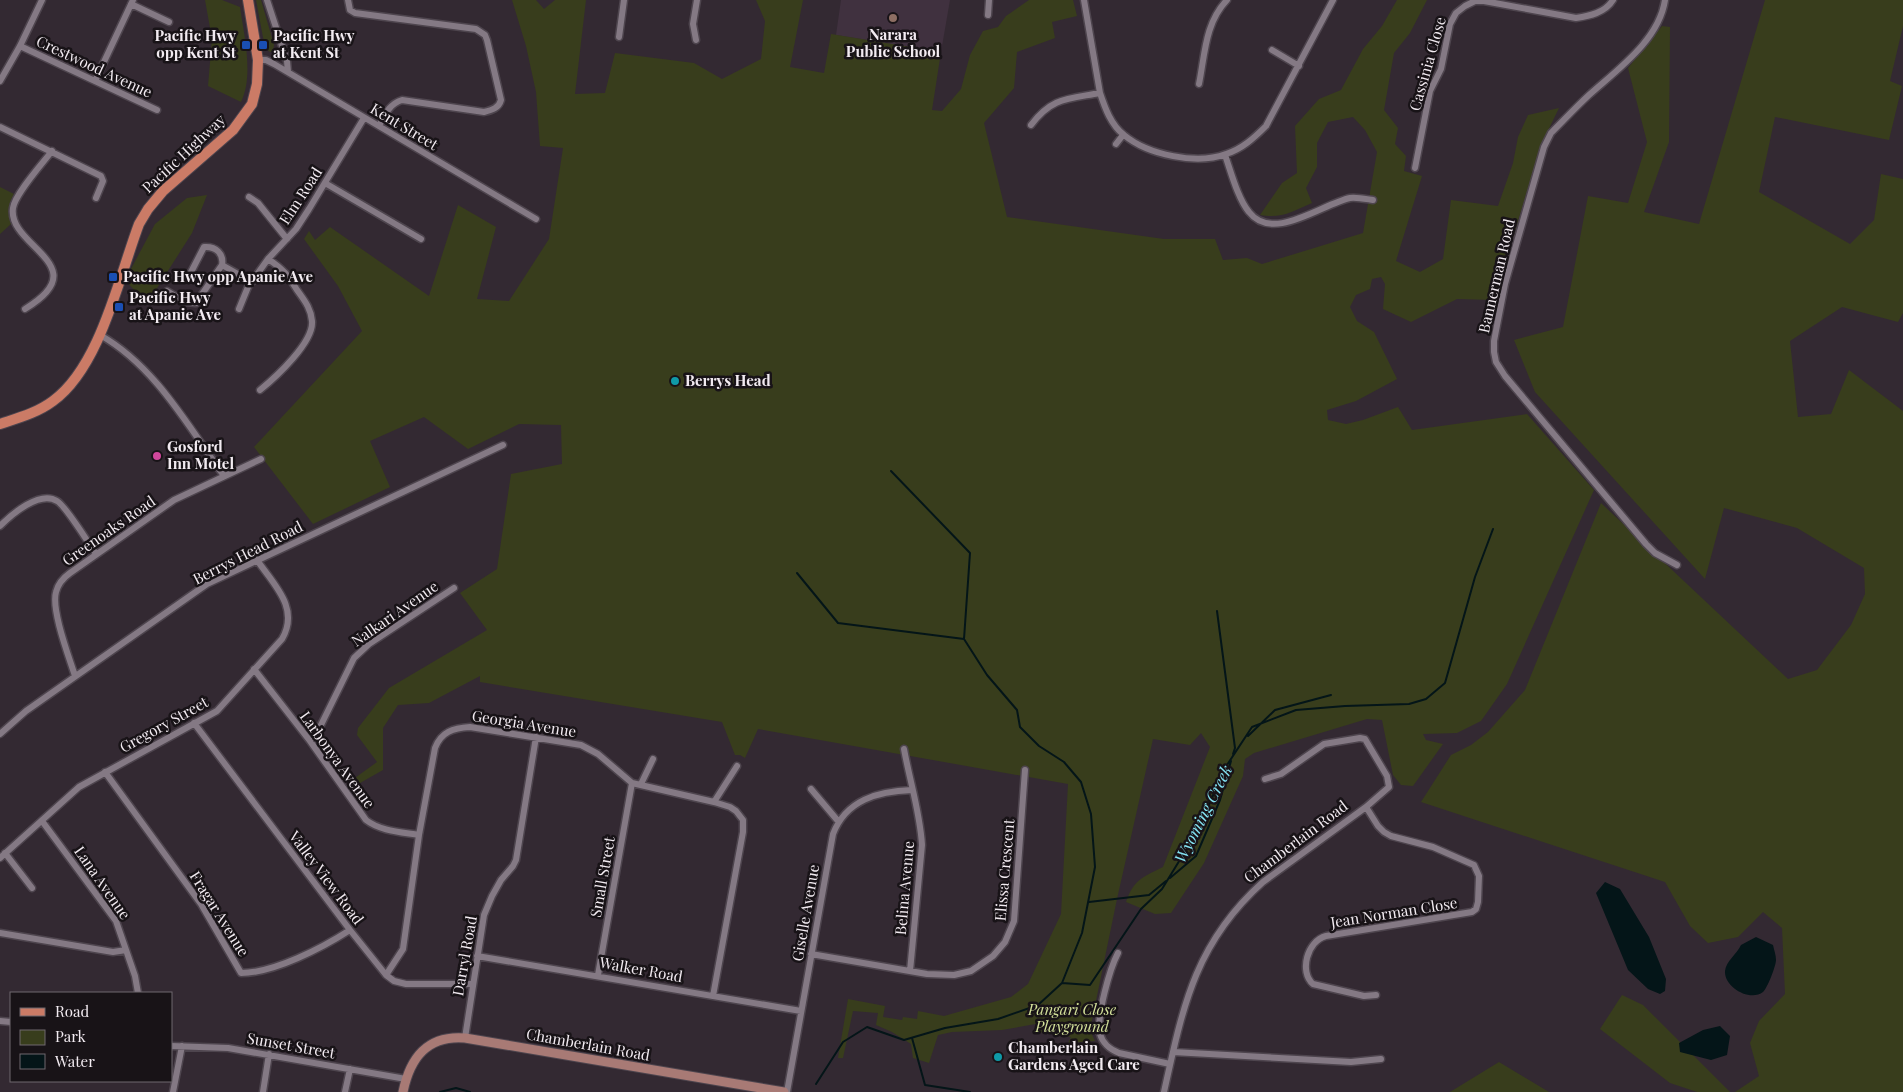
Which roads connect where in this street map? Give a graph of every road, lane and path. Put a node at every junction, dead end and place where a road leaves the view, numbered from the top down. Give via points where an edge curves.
1 (42, 0) edge
2 (248, 0) edge
3 (267, 0) edge
4 (348, 0) edge
5 (624, 0) edge
6 (697, 0) edge
7 (990, 0) edge
8 (1084, 0) edge
9 (1227, 0) edge
10 (1334, 0) edge
11 (1613, 0) edge
12 (1665, 0) edge
13 (132, 2) edge
14 (988, 15) dead end
15 (168, 22) dead end
16 (619, 37) dead end
17 (696, 40) dead end
18 (20, 46) junction
19 (1272, 50) dead end
20 (258, 60) junction
21 (1299, 66) junction
22 (288, 72) junction
23 (0, 81) edge
24 (95, 82) junction
25 (1200, 84) dead end
26 (1100, 93) junction
27 (157, 110) dead end
28 (364, 118) junction
29 (1031, 125) dead end
30 (379, 126) junction
31 (0, 127) edge
32 (1124, 135) junction
33 (1116, 144) dead end
34 (52, 151) junction
35 (1225, 155) junction
36 (1415, 168) dead end
37 (325, 183) junction
38 (249, 197) dead end
39 (96, 198) dead end
40 (1373, 200) dead end
41 (536, 219) dead end
42 (287, 239) junction
43 (421, 239) dead end
44 (268, 259) junction
45 (222, 265) junction
46 (190, 276) dead end
47 (252, 282) junction
48 (167, 291) dead end
49 (25, 309) dead end
50 (239, 309) dead end
51 (100, 334) junction
52 (260, 390) dead end
53 (0, 424) edge
54 (503, 445) dead end
55 (261, 459) dead end
56 (224, 476) junction
57 (0, 526) edge
58 (96, 554) junction
59 (257, 560) junction
60 (1678, 566) dead end
61 (454, 588) dead end
62 (254, 669) junction
63 (75, 676) junction
64 (194, 724) junction
65 (0, 734) edge
66 (536, 737) junction
67 (310, 741) junction
68 (904, 749) dead end
69 (653, 759) dead end
70 (737, 766) dead end
71 (1025, 770) dead end
72 (105, 772) junction
73 (1265, 779) dead end
74 (632, 783) junction
75 (641, 784) junction
76 (810, 789) dead end
77 (912, 790) junction
78 (714, 802) junction
79 (1366, 807) junction
80 (42, 821) junction
81 (838, 821) junction
82 (420, 835) junction
83 (3, 856) edge
84 (32, 888) dead end
85 (350, 930) junction
86 (0, 934) edge
87 (126, 950) junction
88 (1118, 953) dead end
89 (811, 954) junction
90 (477, 956) junction
91 (910, 971) junction
92 (386, 975) junction
93 (598, 975) junction
94 (473, 984) junction
95 (138, 992) edge
96 (1376, 995) dead end
97 (713, 996) junction
98 (800, 1011) junction
99 (465, 1038) junction
100 (172, 1046) edge
101 (182, 1046) junction
102 (1173, 1052) junction
103 (269, 1054) junction
104 (1381, 1059) dead end
105 (1170, 1064) junction
106 (350, 1069) junction
107 (406, 1079) junction
108 (173, 1092) edge
109 (263, 1092) edge
110 (345, 1092) edge
111 (403, 1092) edge
112 (785, 1092) edge
113 (1164, 1092) edge

1 - 18 street
2 - 20 main road, Pacific Highway
3 - 22 street
4 - 30 street via 350,10 355,13 476,29 485,36 489,45 501,100 498,106 484,112 402,100 390,107
5 - 16 street
6 - 17 street via 692,24
7 - 14 street
8 - 26 street
9 - 25 street via 1210,27
10 - 21 street
11 - 36 street, Cassinia Close via 1602,11 1576,18 1484,1 1475,1 1456,13 1450,24 1441,69 1430,91
12 - 60 street, Bannerman Road via 1653,32 1551,133 1544,146 1505,284 1494,352 1505,376 1643,540 1656,553
13 - 15 street
13 - 24 street
18 - 23 street
18 - 24 street, Crestwood Avenue
19 - 21 street
20 - 22 street, Kent Street via 266,60
20 - 51 main road, Pacific Highway via 252,104 243,119 163,191 139,224
21 - 35 street via 1266,126 1240,148
22 - 28 street, Kent Street
24 - 27 street, Crestwood Avenue
26 - 29 street via 1055,102 1046,107
26 - 32 street via 1110,117
28 - 30 street, Kent Street
28 - 37 street, Elm Road
30 - 41 street, Kent Street
31 - 34 street
32 - 33 street
32 - 35 street via 1146,148 1177,156
34 - 39 street via 102,176
34 - 49 street via 13,206 14,221 45,258 53,277 46,295
35 - 40 street via 1249,213 1264,222 1285,224 1351,198
37 - 42 street, Elm Road
37 - 43 street
38 - 42 street via 258,203
42 - 44 street, Elm Road
44 - 47 street, Elm Road
44 - 52 street via 284,270 310,307 312,322 309,336 276,377
45 - 46 street via 220,252 204,248
45 - 47 street
45 - 48 street via 196,303 184,302
47 - 50 street, Elm Road
51 - 53 main road, Pacific Highway via 88,357 60,395 43,408
51 - 56 street via 142,366
54 - 59 street, Berrys Head Road
55 - 56 street, Greenoaks Road
56 - 58 street, Greenoaks Road via 174,500
57 - 58 street via 21,508 44,497 51,498 62,505
58 - 63 street, Greenoaks Road via 65,576 55,593 57,614
59 - 62 street, Gregory Street via 286,603 289,617 282,639
59 - 63 street, Berrys Head Road via 207,584
61 - 67 street, Nalkari Avenue via 369,644 354,658
62 - 64 street, Gregory Street via 224,705
62 - 67 street, Larbonya Avenue
63 - 65 street, Berrys Head Road
64 - 72 street, Gregory Street
64 - 85 street, Valley View Road
66 - 74 street, Georgia Avenue via 588,748
66 - 82 street, Georgia Avenue via 470,727 444,734 435,748
66 - 90 street, Darryl Road via 516,860 488,905
67 - 82 street, Larbonya Avenue via 366,820 378,827
68 - 77 street, Belina Avenue
69 - 75 street
70 - 78 street
71 - 91 street, Elissa Crescent via 1016,911 1011,932 993,956 971,971 945,976
72 - 80 street, Gregory Street via 74,791
72 - 85 street, Fragar Avenue via 201,904 241,973 255,973 322,948
73 - 79 street, Chamberlain Road via 1281,774 1324,744 1365,739 1388,776 1389,787
74 - 75 street
74 - 93 street, Small Street
75 - 78 street
76 - 81 street
77 - 81 street via 880,792 862,800
77 - 91 street, Belina Avenue via 921,825 922,845
78 - 97 street via 736,811 744,825
79 - 96 street, Jean Norman Close via 1384,832 1433,847 1470,863 1479,876 1478,906 1472,912 1326,936 1313,943 1306,972 1312,984 1364,996
79 - 102 street, Chamberlain Road via 1263,882 1225,922 1198,968
80 - 83 street, Gregory Street
80 - 87 street, Lana Avenue via 116,921
81 - 89 street, Giselle Avenue
82 - 92 street, Georgia Avenue via 403,949
83 - 84 street
85 - 92 street, Valley View Road
86 - 87 street via 113,952
87 - 95 street, Lana Avenue
88 - 105 street via 1103,1002 1101,1036 1112,1050
89 - 91 street, Elissa Crescent
89 - 98 street, Giselle Avenue
90 - 93 street, Walker Road
90 - 94 street, Darryl Road
92 - 94 street, Valley View Road via 406,984
93 - 97 street, Walker Road
94 - 99 street, Darryl Road
97 - 98 street, Walker Road
98 - 112 street, Giselle Avenue
99 - 107 street, Chamberlain Road via 445,1039 426,1048 415,1058
99 - 112 street, Chamberlain Road
100 - 101 street, Sunset Street
101 - 103 street, Sunset Street
101 - 108 street
102 - 104 street via 1351,1062
102 - 105 street, Chamberlain Road
103 - 106 street, Sunset Street
103 - 109 street
105 - 113 street, Chamberlain Road
106 - 107 street, Sunset Street
106 - 110 street
107 - 111 street, Chamberlain Road

